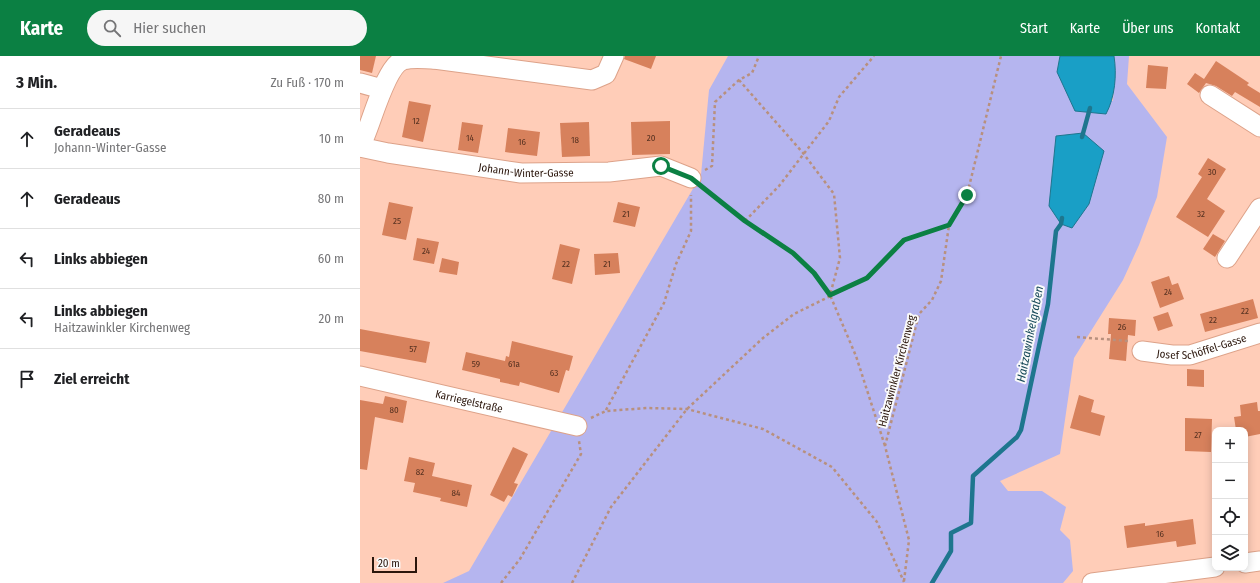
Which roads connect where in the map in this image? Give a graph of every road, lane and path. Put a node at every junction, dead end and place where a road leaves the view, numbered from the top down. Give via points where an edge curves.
1 (614, 56) edge
2 (759, 56) edge
3 (874, 56) edge
4 (1001, 56) edge
5 (434, 57) edge
6 (739, 80) junction
7 (360, 82) edge
8 (382, 89) junction
9 (1210, 95) dead end
10 (1260, 127) edge
11 (360, 147) edge
12 (803, 153) junction
13 (691, 178) junction
14 (1260, 208) edge
15 (745, 221) junction
16 (949, 225) junction
17 (1227, 258) dead end
18 (830, 295) junction
19 (1260, 333) edge
20 (1077, 337) dead end
21 (1142, 351) joint
22 (360, 376) edge
23 (687, 409) junction
24 (606, 411) junction
25 (577, 426) junction
26 (885, 446) junction
27 (1260, 561) edge
28 (1248, 563) edge
29 (1212, 567) edge
30 (501, 583) edge
31 (572, 583) edge
32 (904, 583) edge
33 (1092, 583) edge

1 - 5 street via 606,74 592,80
2 - 6 path via 752,73
3 - 12 path via 839,97 829,121
4 - 16 path, Haitzawinkler Kirchenweg via 967,195
5 - 8 street, Johann-Winter-Gasse via 403,60 396,65
6 - 12 path
6 - 13 path via 714,102 712,166
7 - 8 street
8 - 11 street, Johann-Winter-Gasse
9 - 10 street
11 - 13 street, Johann-Winter-Gasse via 521,173 609,172 661,166
12 - 15 path via 778,186
12 - 18 path via 834,194 840,258
13 - 15 path
13 - 24 path via 691,231 676,264 664,303
14 - 17 street
15 - 18 path via 793,253 814,273
16 - 18 path via 904,240 867,278
16 - 26 path, Haitzawinkler Kirchenweg via 941,281 932,300 919,314
18 - 23 path via 794,314 769,333
18 - 26 path via 856,356
19 - 21 street, Josef Schöffel-Gasse via 1190,355
20 - 21 path via 1137,342
22 - 25 street, Karriegelstraße
23 - 24 path
23 - 31 path via 611,506
23 - 32 path via 763,429 832,467 877,522
24 - 25 path
25 - 30 path via 581,454 520,559
26 - 32 path, Haitzawinkler Kirchenweg via 909,540
27 - 28 street
29 - 33 street

